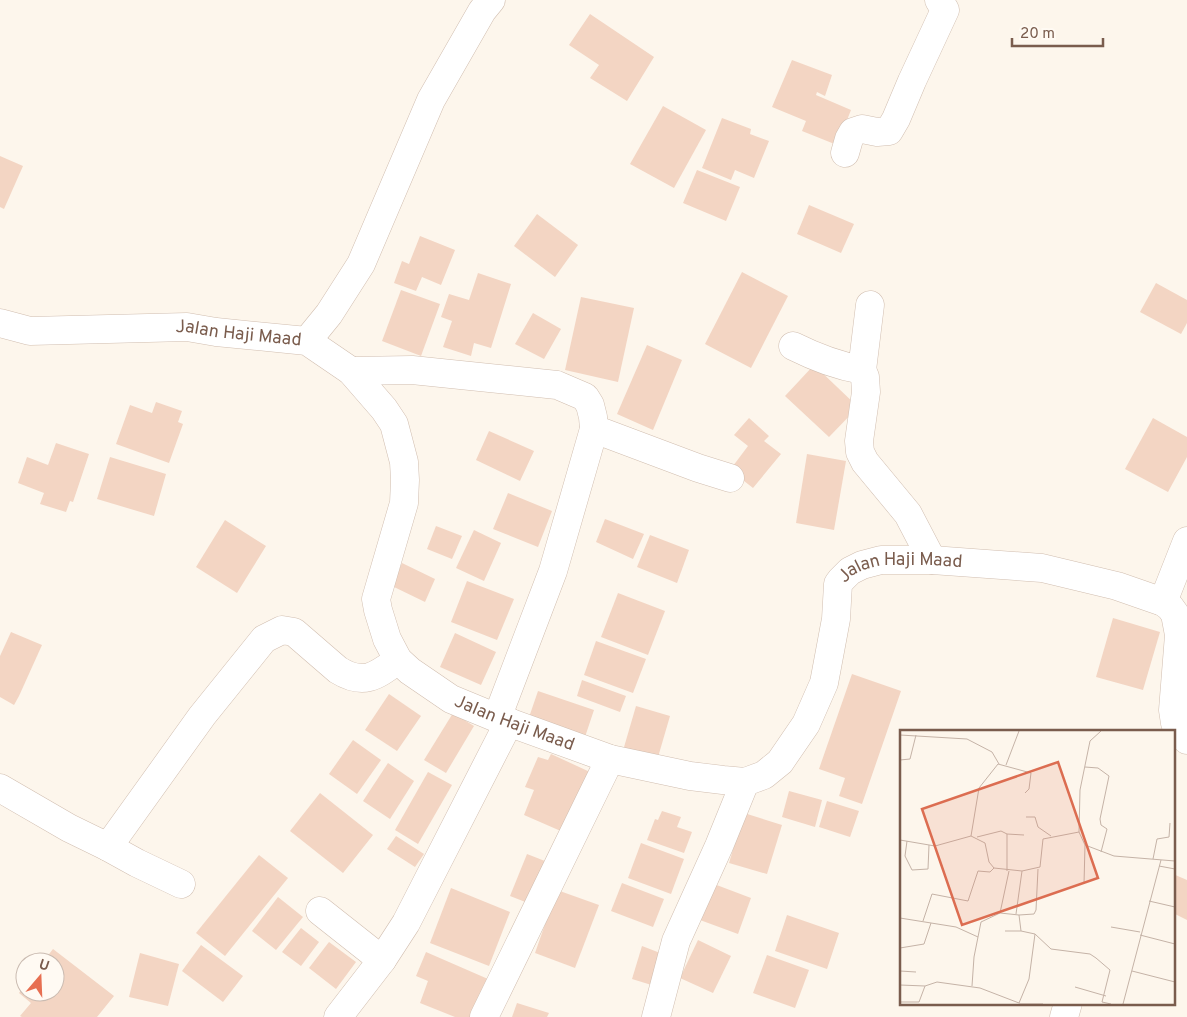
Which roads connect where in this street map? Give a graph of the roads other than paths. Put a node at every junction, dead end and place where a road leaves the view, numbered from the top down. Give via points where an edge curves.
1 (491, 0) edge
2 (939, 0) edge
3 (846, 153) dead end
4 (870, 305) dead end
5 (0, 323) edge
6 (307, 341) junction
7 (793, 346) dead end
8 (862, 370) junction
9 (351, 371) junction
10 (594, 430) junction
11 (730, 478) dead end
12 (1187, 541) edge
13 (932, 560) junction
14 (1163, 602) junction
15 (398, 660) junction
16 (503, 720) junction
17 (1178, 731) edge
18 (610, 759) junction
19 (745, 782) junction
20 (0, 788) edge
21 (108, 847) junction
22 (181, 884) dead end
23 (320, 911) dead end
24 (382, 960) junction
25 (1068, 1004) edge
26 (338, 1017) edge
27 (484, 1017) edge
28 (656, 1017) edge
29 (1064, 1017) edge

1 - 6 street via 431,100 361,264 329,314
2 - 3 street via 945,10 889,131 862,129 852,132
4 - 8 street
5 - 6 street, Jalan Haji Maad via 30,331 187,327
6 - 9 street, Jalan Haji Maad
7 - 8 street
8 - 13 street via 866,392 860,452 908,514
9 - 10 street via 412,370 557,385 585,397 590,405
9 - 15 street, Jalan Haji Maad via 394,424 404,462 404,502 376,598 387,639
10 - 11 street
10 - 16 street via 553,571
12 - 14 street
13 - 14 street, Jalan Haji Maad via 1042,568 1117,586
13 - 19 street, Jalan Haji Maad via 881,560 850,571 841,580 824,683 806,724 780,762 764,775
14 - 17 street via 1175,614 1178,635 1173,710
15 - 16 street, Jalan Haji Maad via 451,699
15 - 21 street via 376,676 358,678 338,670 294,632 282,630 264,639 202,716
16 - 18 street, Jalan Haji Maad
16 - 24 street via 406,923
18 - 19 street, Jalan Haji Maad via 690,776
18 - 27 street
19 - 28 street via 676,941
20 - 21 street
21 - 22 street
23 - 24 street
24 - 26 street
25 - 29 street

